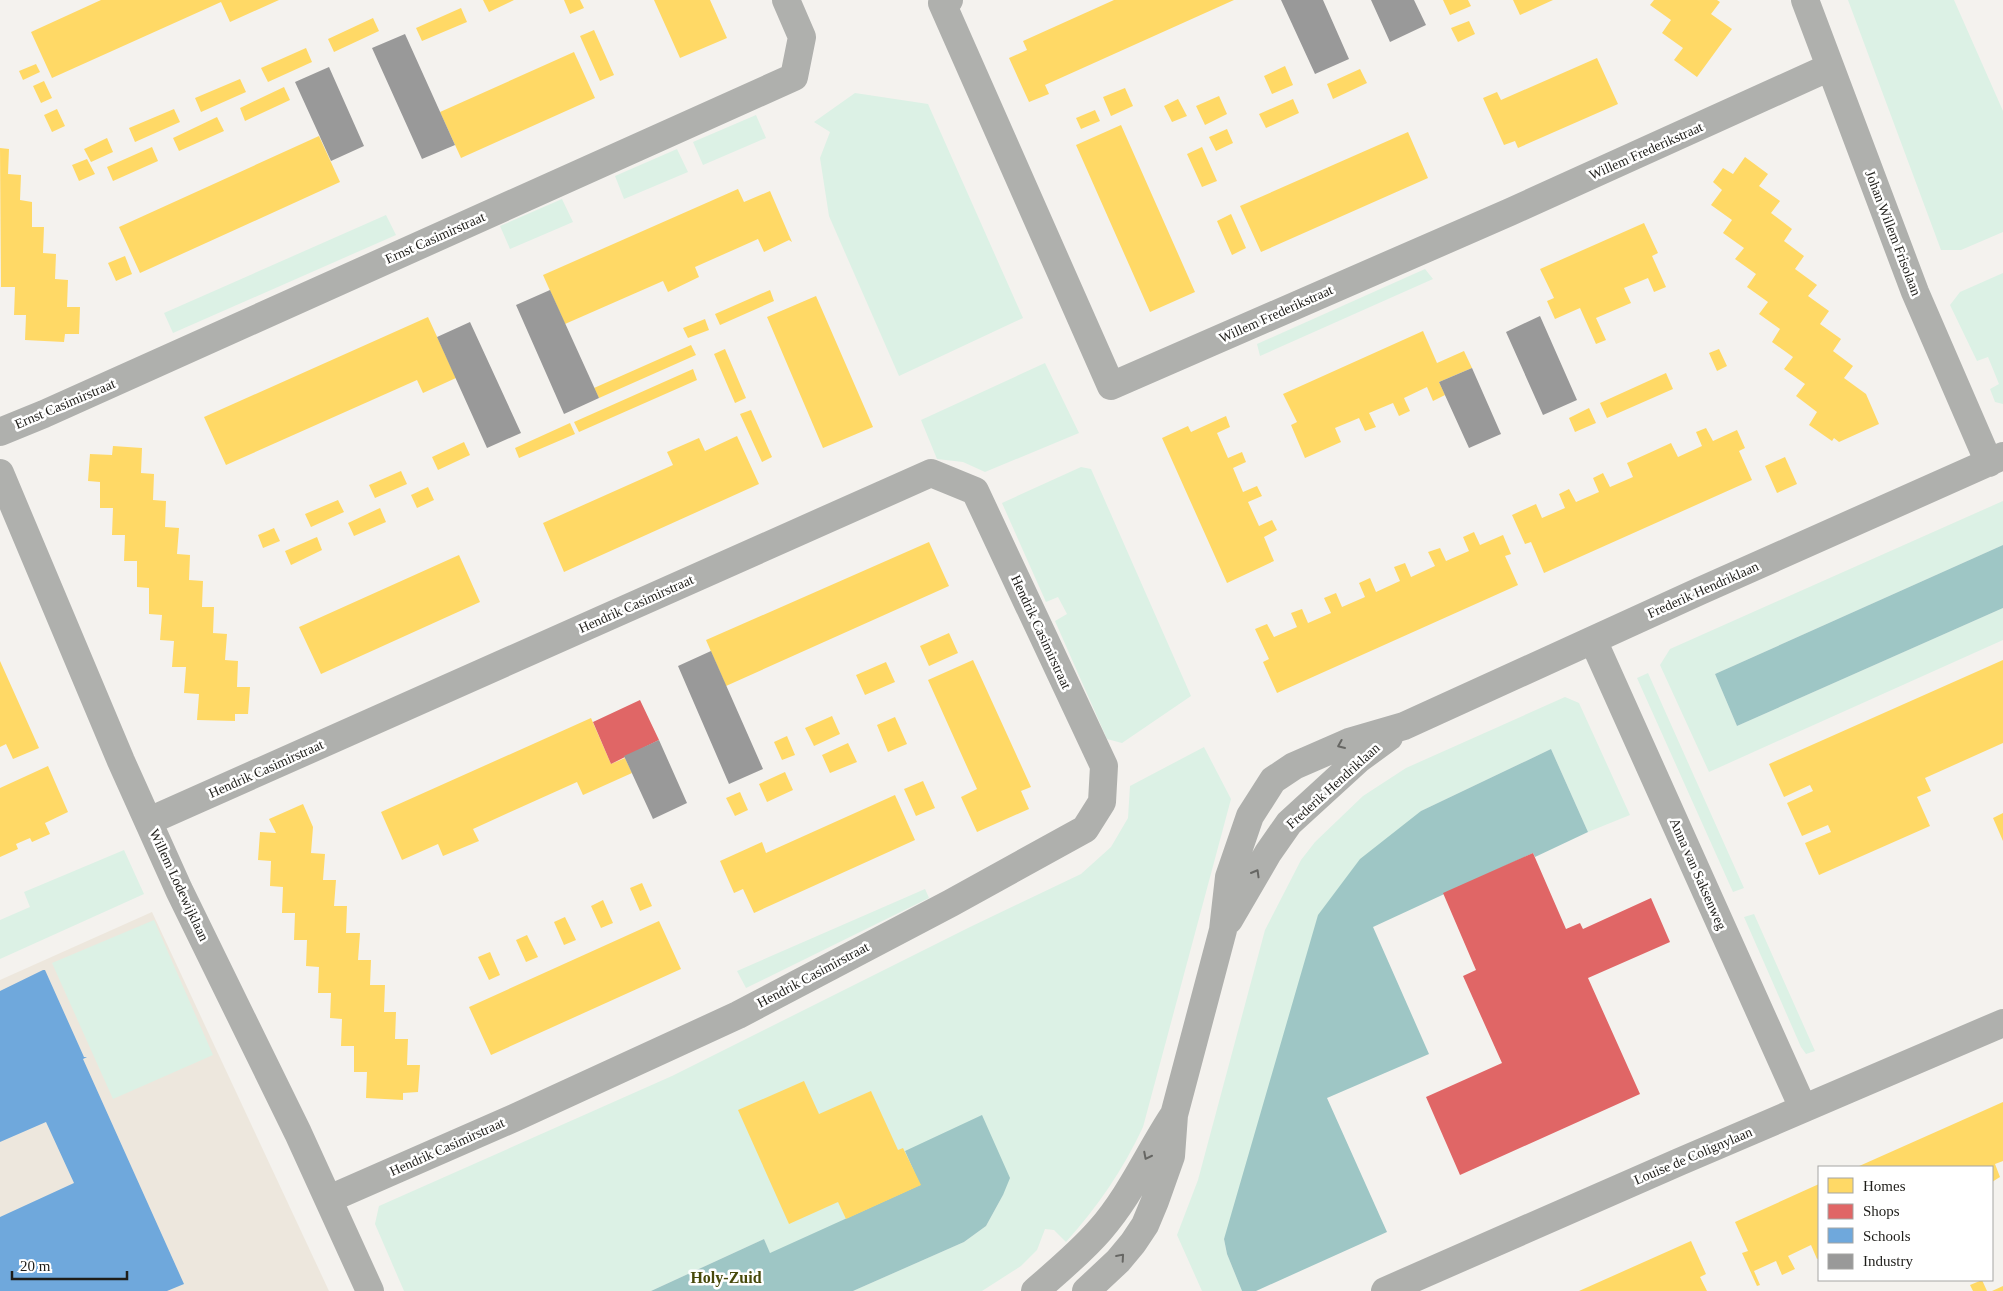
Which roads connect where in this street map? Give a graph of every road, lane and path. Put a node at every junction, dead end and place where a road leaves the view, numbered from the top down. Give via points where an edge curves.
1 (786, 0) edge
2 (949, 0) edge
3 (1805, 0) edge
4 (1830, 67) junction
5 (0, 432) edge
6 (1996, 460) edge
7 (0, 473) edge
8 (1593, 640) junction
9 (1404, 726) junction
10 (149, 821) junction
11 (1223, 930) junction
12 (2003, 1023) edge
13 (1803, 1108) junction
14 (1174, 1115) junction
15 (329, 1199) junction
16 (370, 1291) edge
17 (1035, 1291) edge
18 (1086, 1291) edge
19 (1385, 1291) edge

1 - 5 street, Ernst Casimirstraat via 802,37 794,77
2 - 4 street, Willem Frederikstraat via 942,3 1111,386 1519,208
3 - 4 street, Johan Willem Frisolaan
4 - 6 street, Johan Willem Frisolaan via 1915,292
6 - 8 street, Frederik Hendriklaan
7 - 10 street, Willem Lodewijklaan via 120,761
8 - 9 street, Frederik Hendriklaan
8 - 13 street, Anna van Saksenweg
11 -> 9 street, Frederik Hendriklaan via 1289,823 1359,759
9 -> 11 street, Frederik Hendriklaan via 1350,742 1294,766 1273,780 1250,816 1240,843 1229,877
10 - 15 street, Willem Lodewijklaan
10 - 15 street, Hendrik Casimirstraat via 931,473 974,491 1104,766 1102,802 1085,829 738,1015
11 - 14 street, Frederik Hendriklaan
12 - 13 street, Louise de Colignylaan
13 - 19 street, Louise de Colignylaan
14 -> 17 street, Frederik Hendriklaan via 1151,1149 1128,1194 1100,1231
18 -> 14 street, Frederik Hendriklaan via 1118,1261 1145,1225 1171,1156
15 - 16 street, Willem Lodewijklaan

